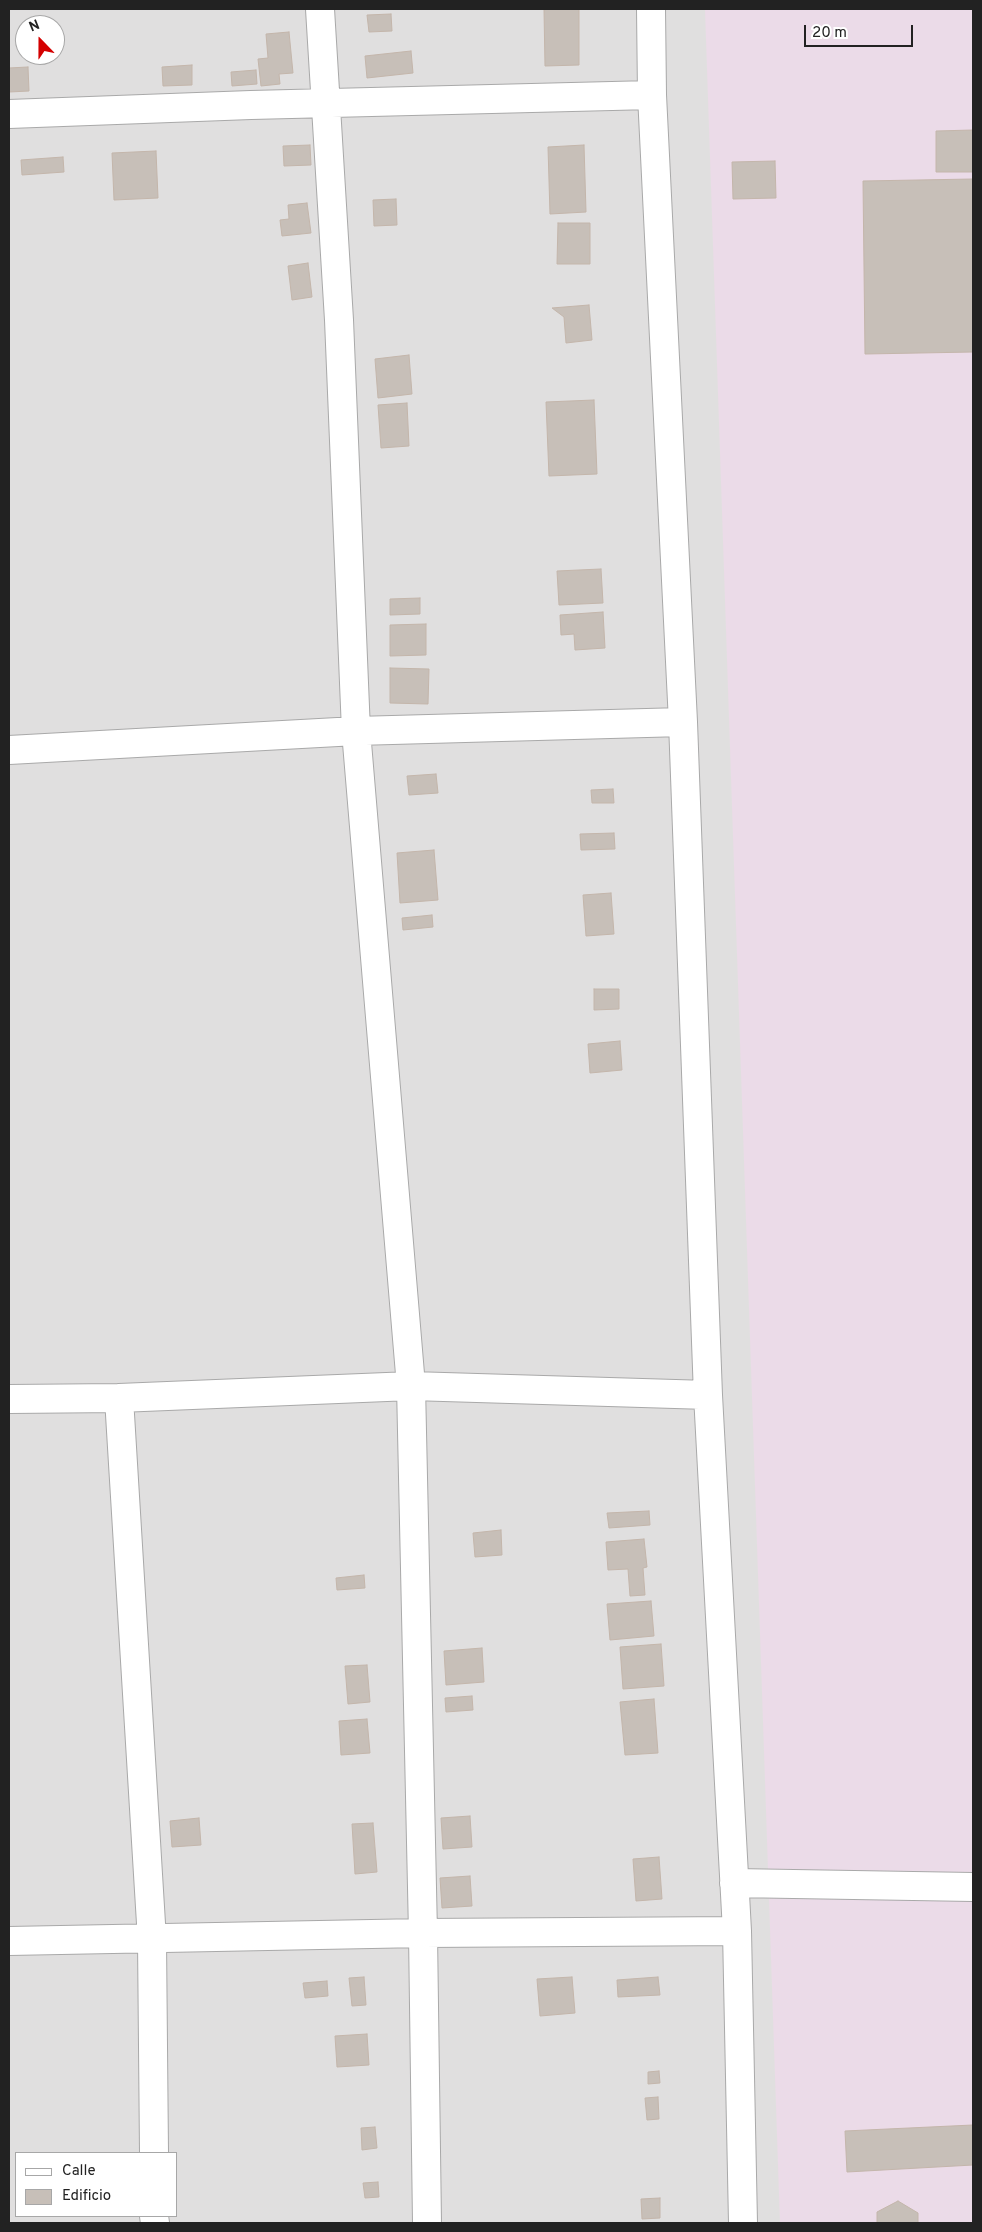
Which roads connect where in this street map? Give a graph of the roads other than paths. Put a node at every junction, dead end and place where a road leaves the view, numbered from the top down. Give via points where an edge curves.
1 (320, 9) edge
2 (651, 9) edge
3 (652, 94) junction
4 (327, 102) junction
5 (9, 114) edge
6 (683, 722) junction
7 (356, 731) junction
8 (9, 750) edge
9 (411, 1386) junction
10 (708, 1396) junction
11 (119, 1398) junction
12 (9, 1399) edge
13 (734, 1883) junction
14 (973, 1887) edge
15 (737, 1931) junction
16 (424, 1933) junction
17 (152, 1940) junction
18 (9, 1942) edge
19 (154, 2152) edge
20 (427, 2223) edge
21 (743, 2223) edge

1 - 4 street
2 - 3 street
3 - 4 street
3 - 6 street
4 - 5 street
4 - 7 street
6 - 7 street
6 - 10 street
7 - 8 street
7 - 9 street
9 - 10 street
9 - 11 street
9 - 16 street
10 - 13 street
11 - 12 street
11 - 17 street
13 - 14 street
13 - 15 street
15 - 16 street
15 - 21 street
16 - 17 street
16 - 20 street
17 - 18 street
17 - 19 street

